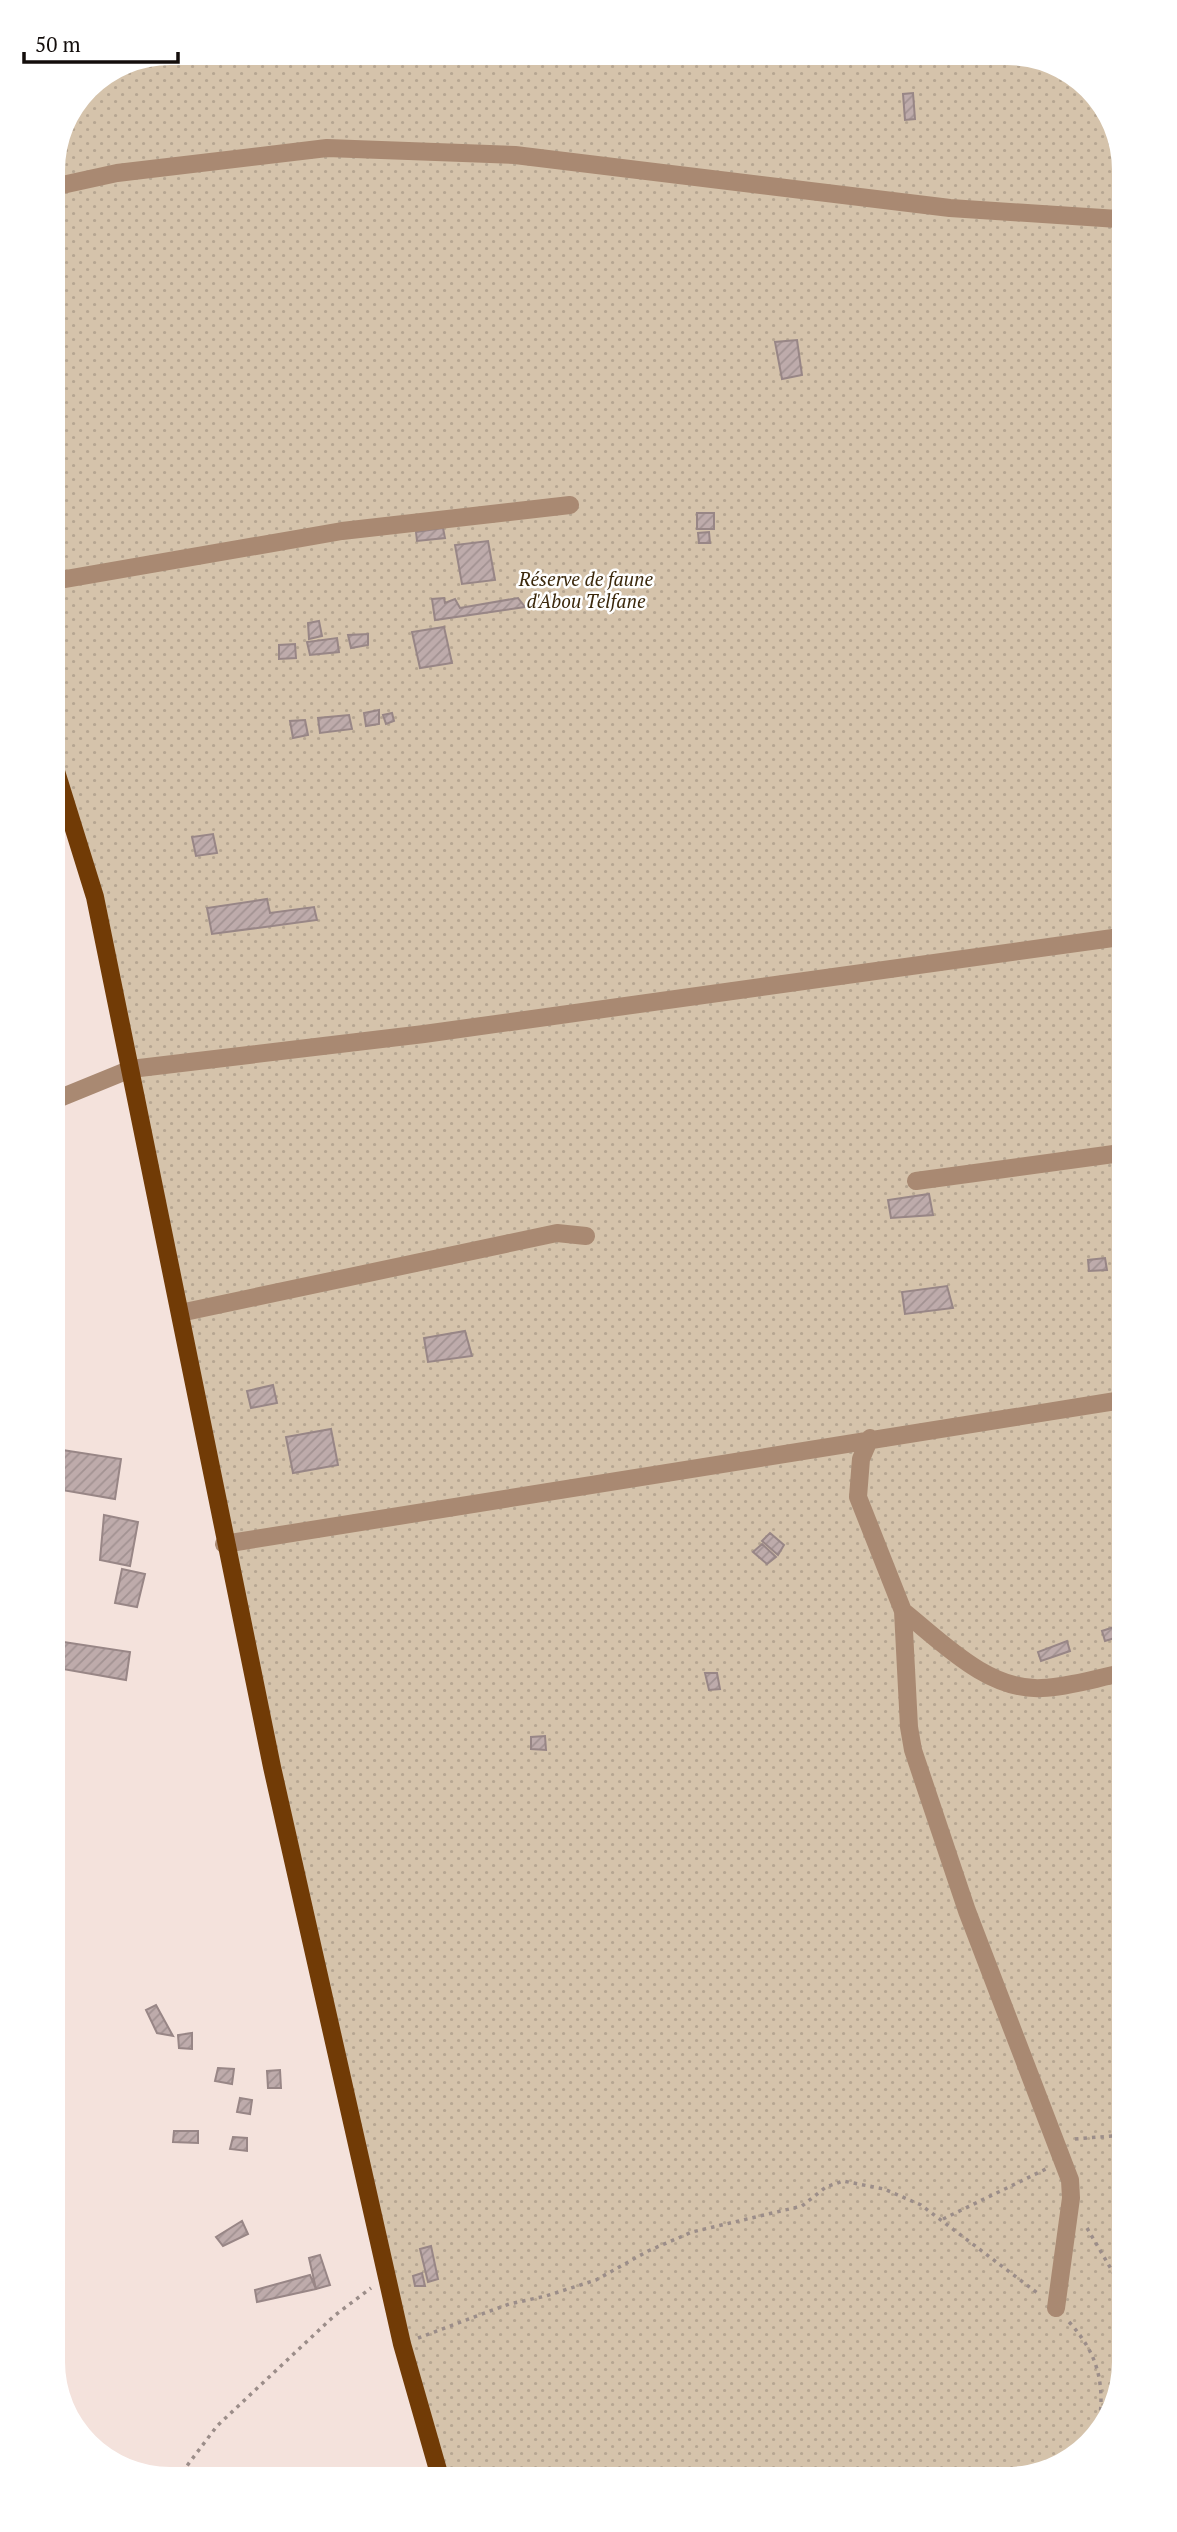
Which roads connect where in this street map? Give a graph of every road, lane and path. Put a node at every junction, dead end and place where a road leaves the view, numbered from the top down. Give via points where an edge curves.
1 (65, 184) edge
2 (1112, 219) edge
3 (570, 505) dead end
4 (65, 579) edge
5 (65, 800) edge
6 (1112, 938) edge
7 (131, 1069) junction
8 (65, 1096) edge
9 (1112, 1154) edge
10 (916, 1181) dead end
11 (586, 1236) dead end
12 (180, 1312) junction
13 (1112, 1402) edge
14 (870, 1438) junction
15 (224, 1544) junction
16 (903, 1611) junction
17 (1112, 1675) edge
18 (1112, 2136) edge
19 (1056, 2142) junction
20 (1062, 2161) junction
21 (1071, 2199) junction
22 (943, 2219) junction
23 (1112, 2270) edge
24 (386, 2276) junction
25 (1056, 2308) junction
26 (402, 2344) junction
27 (1099, 2414) edge
28 (186, 2467) edge
29 (437, 2467) edge

1 - 2 street via 117,173 327,148 515,155 950,208
3 - 4 street via 342,531
5 - 7 main road via 96,897
6 - 7 street via 437,1033
7 - 8 street
7 - 12 main road
9 - 10 street
11 - 12 street via 557,1233
12 - 15 main road
13 - 14 street
14 - 15 street
14 - 16 street via 858,1479 858,1497
15 - 24 main road
16 - 17 street via 981,1672 1005,1682 1043,1688
16 - 19 street via 913,1750 967,1911
18 - 19 path
19 - 20 street
20 - 21 street
20 - 22 path
21 - 23 path
21 - 25 street
22 - 25 path
22 - 26 path via 884,2189 843,2181 802,2206 692,2232 596,2280 509,2304
24 - 26 main road
24 - 28 path via 334,2316 217,2426
25 - 27 path via 1088,2342 1101,2381
26 - 29 main road

